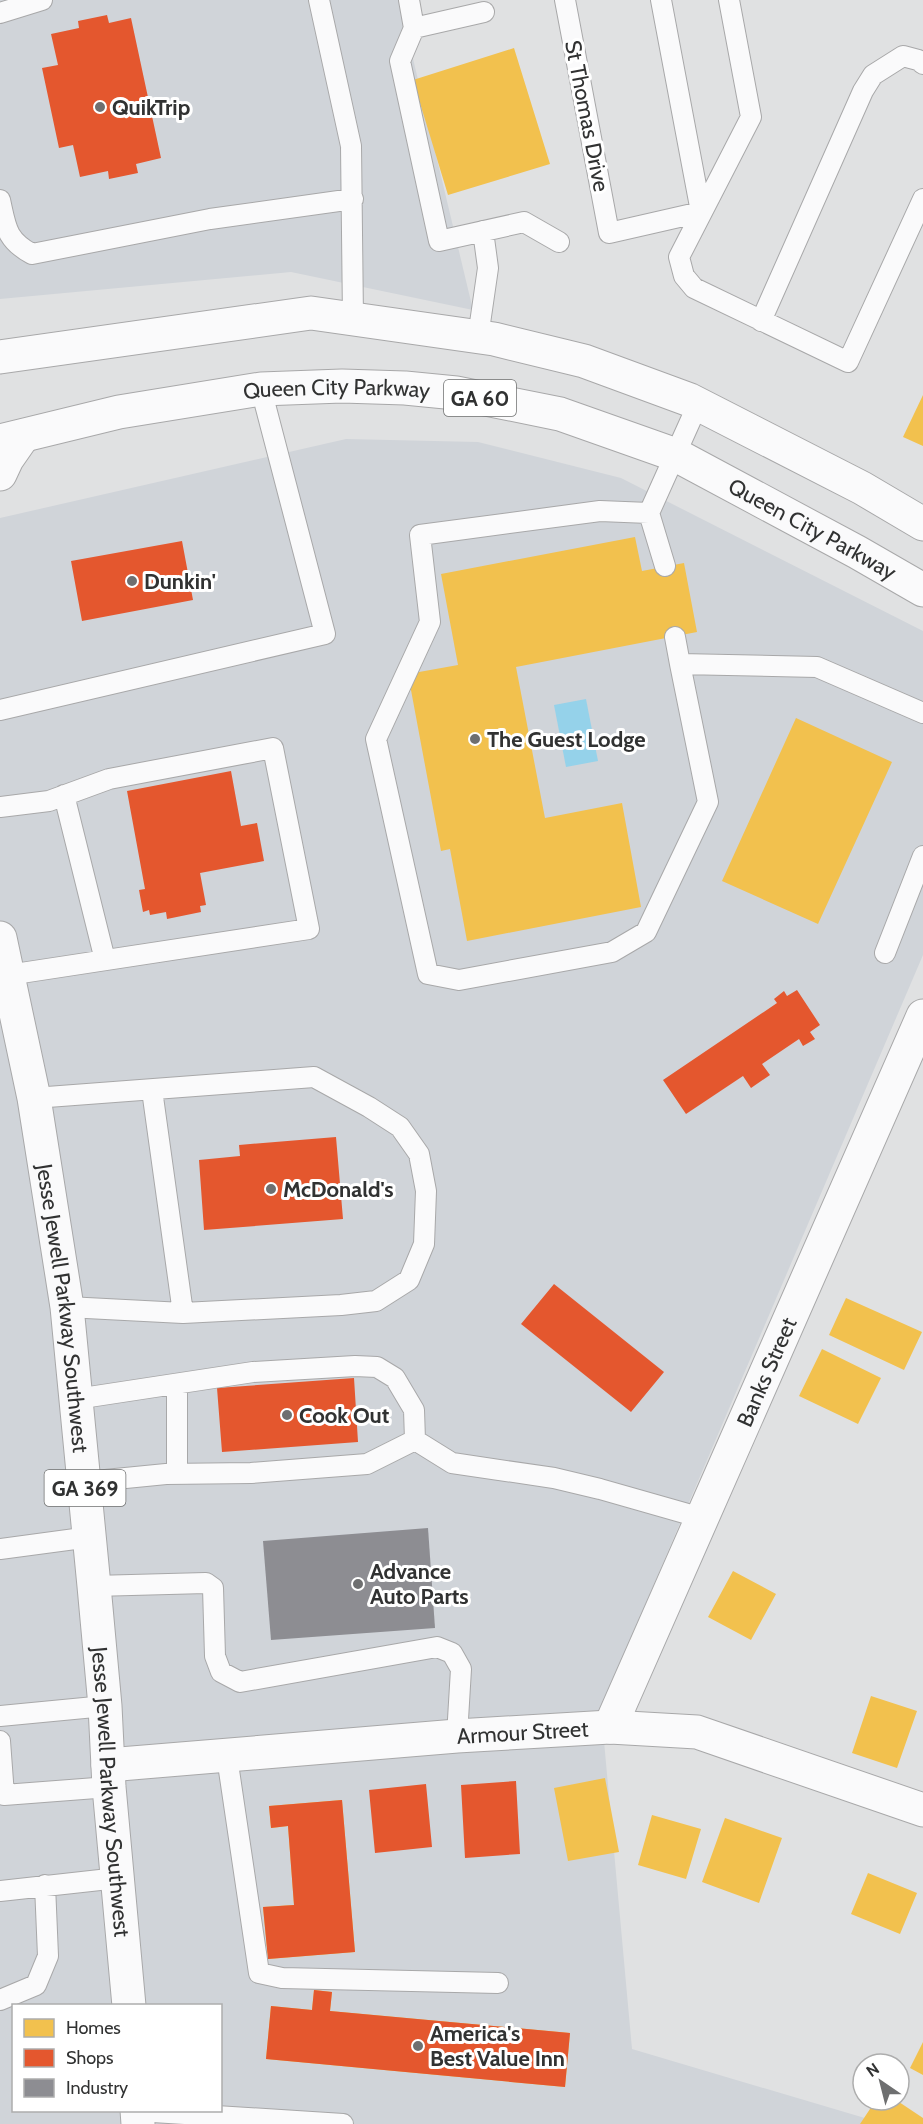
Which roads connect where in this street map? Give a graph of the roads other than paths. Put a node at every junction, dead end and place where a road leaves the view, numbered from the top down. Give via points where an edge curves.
1 (42, 0) edge
2 (319, 0) edge
3 (409, 0) edge
4 (565, 0) edge
5 (661, 0) edge
6 (729, 0) edge
7 (484, 12) dead end
8 (0, 13) edge
9 (414, 28) junction
10 (923, 64) edge
11 (353, 199) junction
12 (923, 199) edge
13 (0, 200) edge
14 (701, 212) junction
15 (483, 231) junction
16 (559, 242) dead end
17 (353, 319) junction
18 (761, 321) junction
19 (478, 337) junction
20 (0, 357) edge
21 (261, 389) junction
22 (698, 404) junction
23 (12, 438) edge
24 (676, 455) junction
25 (0, 474) edge
26 (649, 513) junction
27 (923, 524) edge
28 (665, 566) dead end
29 (923, 590) edge
30 (675, 637) dead end
31 (680, 663) junction
32 (0, 710) edge
33 (923, 713) edge
34 (64, 795) junction
35 (0, 807) edge
36 (923, 856) edge
37 (0, 938) edge
38 (885, 953) dead end
39 (105, 960) junction
40 (8, 975) junction
41 (923, 1016) edge
42 (152, 1090) junction
43 (34, 1098) junction
44 (67, 1307) junction
45 (183, 1313) junction
46 (177, 1384) junction
47 (76, 1400) junction
48 (415, 1440) junction
49 (177, 1474) junction
50 (85, 1482) junction
51 (702, 1518) junction
52 (90, 1537) junction
53 (0, 1549) edge
54 (94, 1586) junction
55 (105, 1706) junction
56 (0, 1716) edge
57 (610, 1727) junction
58 (457, 1736) junction
59 (0, 1741) edge
60 (227, 1756) junction
61 (109, 1776) junction
62 (2, 1796) edge
63 (923, 1810) edge
64 (118, 1878) junction
65 (45, 1885) junction
66 (0, 1891) edge
67 (498, 1983) dead end
68 (0, 2000) edge
69 (129, 2004) edge
70 (153, 2112) edge
71 (344, 2124) edge

1 - 8 lane
2 - 11 lane via 351,146
3 - 9 lane
4 - 14 lane, St Thomas Drive via 609,233
5 - 14 lane
6 - 14 lane via 751,117
7 - 9 lane
9 - 15 lane via 400,61 439,241
10 - 18 lane via 903,56 873,75
11 - 13 lane via 210,219 32,254 17,246 6,227
11 - 17 lane
12 - 18 lane via 848,362
14 - 18 lane via 679,257 684,276 694,288
15 - 16 lane via 524,222
15 - 19 lane via 488,268
17 - 19 main road
17 - 20 main road via 311,313
19 - 22 main road via 584,361
21 - 23 main road, Queen City Parkway / GA 60 via 119,412
21 - 24 main road, Queen City Parkway / GA 60 via 342,386 456,393 560,414
21 - 32 lane via 325,634
22 - 24 lane
22 - 27 main road via 862,488
23 - 25 main road
24 - 26 lane
24 - 29 main road, Queen City Parkway / GA 60
26 - 28 lane
26 - 31 lane via 600,511 420,535 430,622 376,739 428,974 459,980 612,952 646,932 708,802
30 - 31 lane
31 - 33 lane via 817,667
34 - 35 lane via 49,801
34 - 39 lane
34 - 39 lane via 109,779 273,748 309,928
36 - 38 lane
37 - 40 main road, Jesse Jewell Parkway Southwest / GA 369
39 - 40 lane
40 - 43 main road, Jesse Jewell Parkway Southwest / GA 369
41 - 51 main road, Banks Street
42 - 43 lane
42 - 45 lane
42 - 45 lane via 314,1077 400,1127 419,1154 426,1191 424,1244 409,1280 376,1300
43 - 44 main road, Jesse Jewell Parkway Southwest / GA 369
44 - 45 lane
44 - 47 main road, Jesse Jewell Parkway Southwest / GA 369
46 - 47 lane
46 - 48 lane via 253,1372 377,1367 395,1378 414,1410
46 - 49 lane
47 - 50 main road, Jesse Jewell Parkway Southwest / GA 369
48 - 49 lane via 367,1464
48 - 51 lane via 452,1463 554,1478
49 - 50 lane
50 - 52 main road, Jesse Jewell Parkway Southwest / GA 369
51 - 57 main road, Banks Street
52 - 53 lane
52 - 54 main road, Jesse Jewell Parkway Southwest / GA 369
54 - 55 main road, Jesse Jewell Parkway Southwest / GA 369
54 - 58 lane via 206,1583 213,1588 215,1656 222,1672 240,1682 437,1647 452,1653 461,1669
55 - 56 lane
55 - 61 main road, Jesse Jewell Parkway Southwest / GA 369
57 - 58 main road, Armour Street
57 - 63 main road, Armour Street via 697,1732
58 - 60 main road, Armour Street
59 - 62 lane
60 - 61 main road, Armour Street
60 - 67 lane via 259,1973 282,1978
61 - 62 lane
61 - 64 main road, Jesse Jewell Parkway Southwest / GA 369
64 - 65 lane
64 - 69 main road, Jesse Jewell Parkway Southwest / GA 369
65 - 66 lane
65 - 68 lane via 48,1956 36,1985
70 - 71 lane

